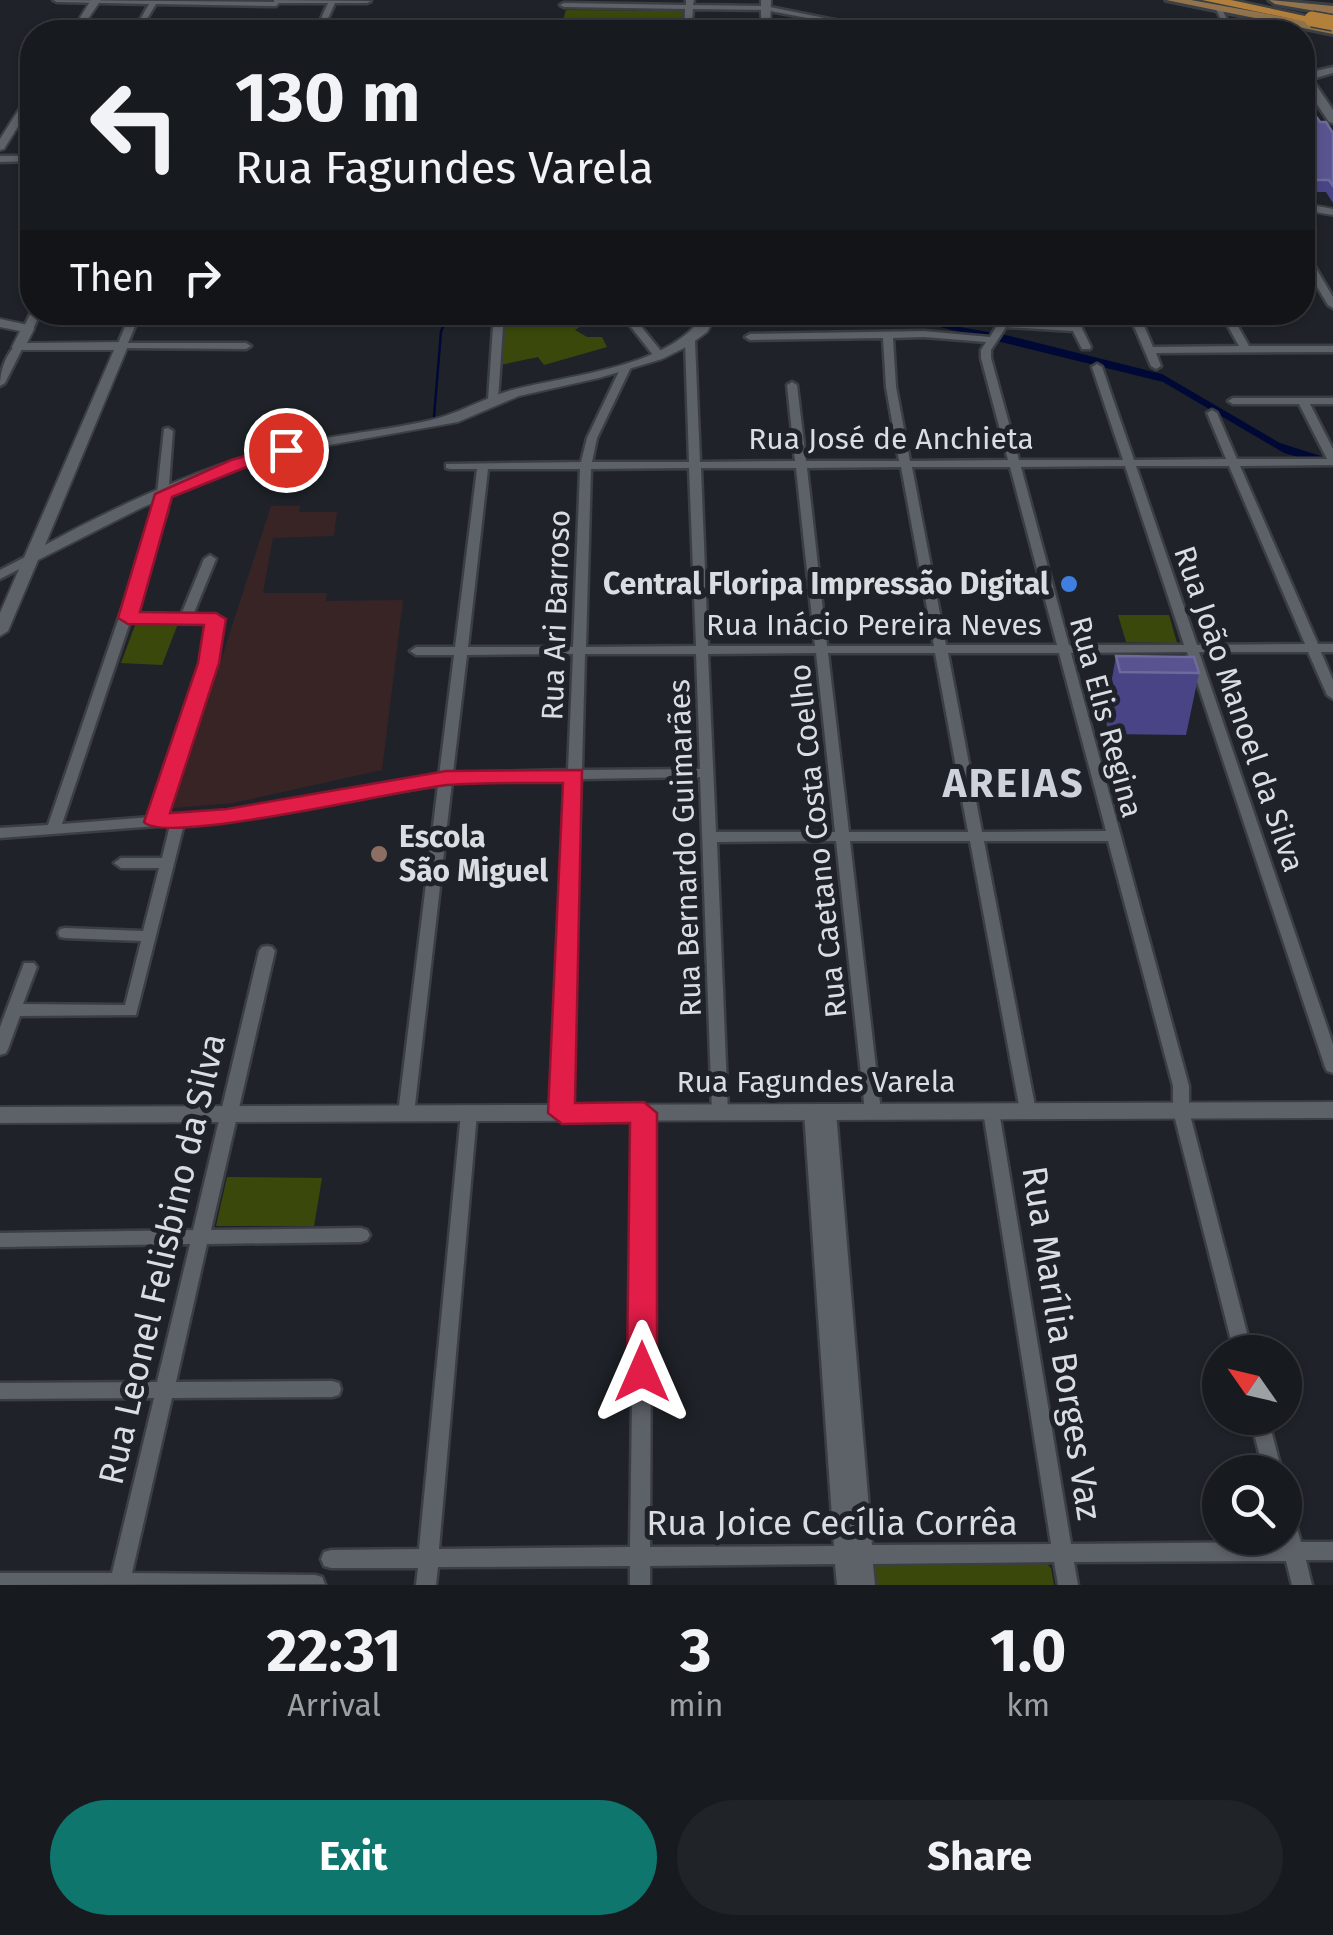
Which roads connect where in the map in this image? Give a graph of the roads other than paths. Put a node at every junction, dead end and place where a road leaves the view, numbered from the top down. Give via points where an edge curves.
1 (58, 0) edge
2 (96, 0) edge
3 (1172, 0) edge
4 (1238, 0) edge
5 (1275, 0) edge
6 (155, 1) edge
7 (333, 1) edge
8 (277, 2) edge
9 (367, 2) edge
10 (612, 3) edge
11 (689, 3) edge
12 (765, 4) edge
13 (1214, 4) edge
14 (564, 5) dead end
15 (1325, 18) edge
16 (268, 19) dead end
17 (818, 20) edge
18 (1315, 94) edge
19 (20, 116) edge
20 (1333, 119) edge
21 (0, 147) edge
22 (1315, 275) edge
23 (1333, 305) edge
24 (0, 323) edge
25 (30, 325) edge
26 (131, 325) edge
27 (498, 325) edge
28 (634, 325) edge
29 (707, 325) edge
30 (1075, 325) edge
31 (1138, 325) edge
32 (1232, 325) edge
33 (1076, 328) junction
34 (28, 329) junction
35 (998, 329) edge
36 (888, 335) junction
37 (750, 338) dead end
38 (690, 341) junction
39 (122, 346) junction
40 (246, 346) dead end
41 (1086, 346) dead end
42 (18, 347) junction
43 (1333, 349) edge
44 (1149, 350) junction
45 (1245, 350) junction
46 (657, 352) junction
47 (1156, 366) dead end
48 (626, 367) junction
49 (1097, 367) dead end
50 (0, 383) edge
51 (792, 386) dead end
52 (494, 400) junction
53 (1232, 401) dead end
54 (1303, 401) junction
55 (1333, 401) edge
56 (1212, 412) dead end
57 (276, 418) dead end
58 (168, 430) dead end
59 (269, 454) junction
60 (1333, 461) edge
61 (1129, 463) junction
62 (1234, 463) junction
63 (906, 464) junction
64 (1014, 464) junction
65 (695, 465) junction
66 (801, 465) junction
67 (450, 466) dead end
68 (483, 466) junction
69 (586, 466) junction
70 (164, 494) junction
71 (210, 558) dead end
72 (29, 559) junction
73 (0, 575) edge
74 (128, 618) junction
75 (186, 618) junction
76 (0, 630) edge
77 (1192, 648) junction
78 (1313, 648) junction
79 (1333, 648) edge
80 (1062, 649) junction
81 (702, 650) junction
82 (821, 650) junction
83 (940, 650) junction
84 (461, 651) junction
85 (580, 651) junction
86 (416, 652) dead end
87 (1333, 695) edge
88 (707, 773) junction
89 (574, 775) junction
90 (446, 778) junction
91 (178, 820) junction
92 (156, 822) junction
93 (54, 828) junction
94 (0, 833) edge
95 (842, 836) junction
96 (976, 836) junction
97 (1112, 836) junction
98 (709, 837) junction
99 (168, 863) junction
100 (121, 864) dead end
101 (65, 933) dead end
102 (149, 936) junction
103 (267, 951) dead end
104 (29, 968) dead end
105 (14, 1010) junction
106 (0, 1049) edge
107 (1333, 1068) edge
108 (1333, 1110) edge
109 (1028, 1111) junction
110 (1181, 1111) junction
111 (720, 1112) junction
112 (820, 1112) junction
113 (873, 1112) junction
114 (992, 1112) junction
115 (562, 1113) junction
116 (644, 1113) junction
117 (229, 1114) junction
118 (406, 1114) junction
119 (469, 1114) junction
120 (0, 1115) edge
121 (361, 1235) dead end
122 (200, 1237) junction
123 (0, 1240) edge
124 (1239, 1335) edge
125 (332, 1389) dead end
126 (164, 1390) junction
127 (0, 1391) edge
128 (1302, 1551) edge
129 (1333, 1551) edge
130 (1202, 1552) edge
131 (1063, 1553) junction
132 (854, 1555) junction
133 (1295, 1555) edge
134 (640, 1557) junction
135 (428, 1558) junction
136 (331, 1560) dead end
137 (0, 1582) edge
138 (120, 1582) junction
139 (315, 1584) edge
140 (426, 1585) edge
141 (640, 1585) edge
142 (847, 1585) edge
143 (866, 1585) edge
144 (1068, 1585) edge
145 (1302, 1585) edge

1 - 2 street
2 - 6 street
3 - 13 main road
4 - 15 highway
5 - 15 main road
6 - 8 street
7 - 8 street
7 - 9 street
8 - 16 street
10 - 11 street
10 - 14 street
11 - 12 street
12 - 17 street
13 - 15 highway
18 - 20 main road
19 - 21 street
22 - 23 street
24 - 34 street
25 - 34 street
26 - 39 street
27 - 52 street
28 - 46 street
29 - 38 street
30 - 33 street
31 - 44 street
32 - 45 street
33 - 35 street
33 - 41 street
34 - 42 street
35 - 36 street
35 - 64 street, Rua Elis Regina via 986,358
36 - 37 street
36 - 63 street
38 - 46 street
38 - 65 street, Rua Bernardo Guimarães
39 - 40 street
39 - 42 street
39 - 72 street
42 - 50 street
43 - 45 street
44 - 45 street
44 - 47 street
46 - 48 street
48 - 52 street
48 - 69 street, Rua Ari Barroso
49 - 61 street, Rua João Manoel da Silva
51 - 66 street, Rua Caetano Costa Coelho
52 - 59 street via 453,419
53 - 54 street
54 - 55 street
54 - 60 street
56 - 62 street
57 - 59 street
58 - 70 street
59 - 70 street
60 - 62 street, Rua José de Anchieta
61 - 62 street, Rua José de Anchieta
61 - 64 street, Rua José de Anchieta
61 - 77 street, Rua João Manoel da Silva
62 - 78 street
63 - 64 street, Rua José de Anchieta
63 - 66 street, Rua José de Anchieta
63 - 83 street
64 - 80 street, Rua Elis Regina
65 - 66 street, Rua José de Anchieta
65 - 69 street, Rua José de Anchieta
65 - 81 street, Rua Bernardo Guimarães
66 - 82 street, Rua Caetano Costa Coelho
67 - 68 street, Rua José de Anchieta
68 - 69 street, Rua José de Anchieta
68 - 84 street
69 - 85 street, Rua Ari Barroso
70 - 72 street
70 - 74 street
71 - 75 street
72 - 73 street
72 - 76 street
74 - 75 street
74 - 93 street
75 - 92 street via 216,619 209,663
77 - 78 street, Rua Inácio Pereira Neves
77 - 80 street, Rua Inácio Pereira Neves
77 - 107 street, Rua João Manoel da Silva
78 - 79 street, Rua Inácio Pereira Neves
78 - 87 street
80 - 83 street, Rua Inácio Pereira Neves
80 - 97 street, Rua Elis Regina
81 - 82 street, Rua Inácio Pereira Neves
81 - 85 street, Rua Inácio Pereira Neves
81 - 88 street, Rua Bernardo Guimarães
82 - 83 street, Rua Inácio Pereira Neves
82 - 95 street, Rua Caetano Costa Coelho
83 - 96 street
84 - 85 street, Rua Inácio Pereira Neves
84 - 86 street, Rua Inácio Pereira Neves
84 - 90 street
85 - 89 street, Rua Ari Barroso
88 - 89 street
88 - 98 street, Rua Bernardo Guimarães
89 - 90 street
89 - 115 street, Rua Ari Barroso
90 - 91 street
90 - 118 street
91 - 92 street
91 - 99 street
92 - 93 street
93 - 94 street
95 - 96 street
95 - 98 street
95 - 113 street, Rua Caetano Costa Coelho
96 - 97 street
96 - 109 street
97 - 110 street, Rua Elis Regina via 1181,1086
98 - 111 street, Rua Bernardo Guimarães
99 - 100 street
99 - 102 street
101 - 102 street
102 - 105 street via 131,1011
103 - 117 street, Rua Leonel Felisbino da Silva
104 - 105 street
105 - 106 street
108 - 110 street, Rua Fagundes Varela
109 - 110 street, Rua Fagundes Varela
109 - 114 street, Rua Fagundes Varela
110 - 124 street, Rua Elis Regina
111 - 112 street, Rua Fagundes Varela
111 - 116 street, Rua Fagundes Varela
112 - 113 street, Rua Fagundes Varela
112 - 132 street
113 - 114 street, Rua Fagundes Varela
114 - 131 street, Rua Marília Borges Vaz
115 - 116 street, Rua Fagundes Varela
115 - 119 street, Rua Fagundes Varela
116 - 134 street
117 - 118 street, Rua Fagundes Varela
117 - 120 street, Rua Fagundes Varela
117 - 122 street, Rua Leonel Felisbino da Silva
118 - 119 street, Rua Fagundes Varela
119 - 135 street
121 - 122 street
122 - 123 street
122 - 126 street, Rua Leonel Felisbino da Silva
125 - 126 street
126 - 127 street
126 - 138 street, Rua Leonel Felisbino da Silva
128 - 129 street, Rua Joice Cecília Corrêa
130 - 131 street, Rua Joice Cecília Corrêa
131 - 132 street, Rua Joice Cecília Corrêa
131 - 144 street, Rua Marília Borges Vaz
132 - 134 street, Rua Joice Cecília Corrêa
132 - 142 street
132 - 143 street
133 - 145 street
134 - 135 street, Rua Joice Cecília Corrêa
134 - 141 street
135 - 136 street, Rua Joice Cecília Corrêa
135 - 140 street
137 - 138 street
138 - 139 street

